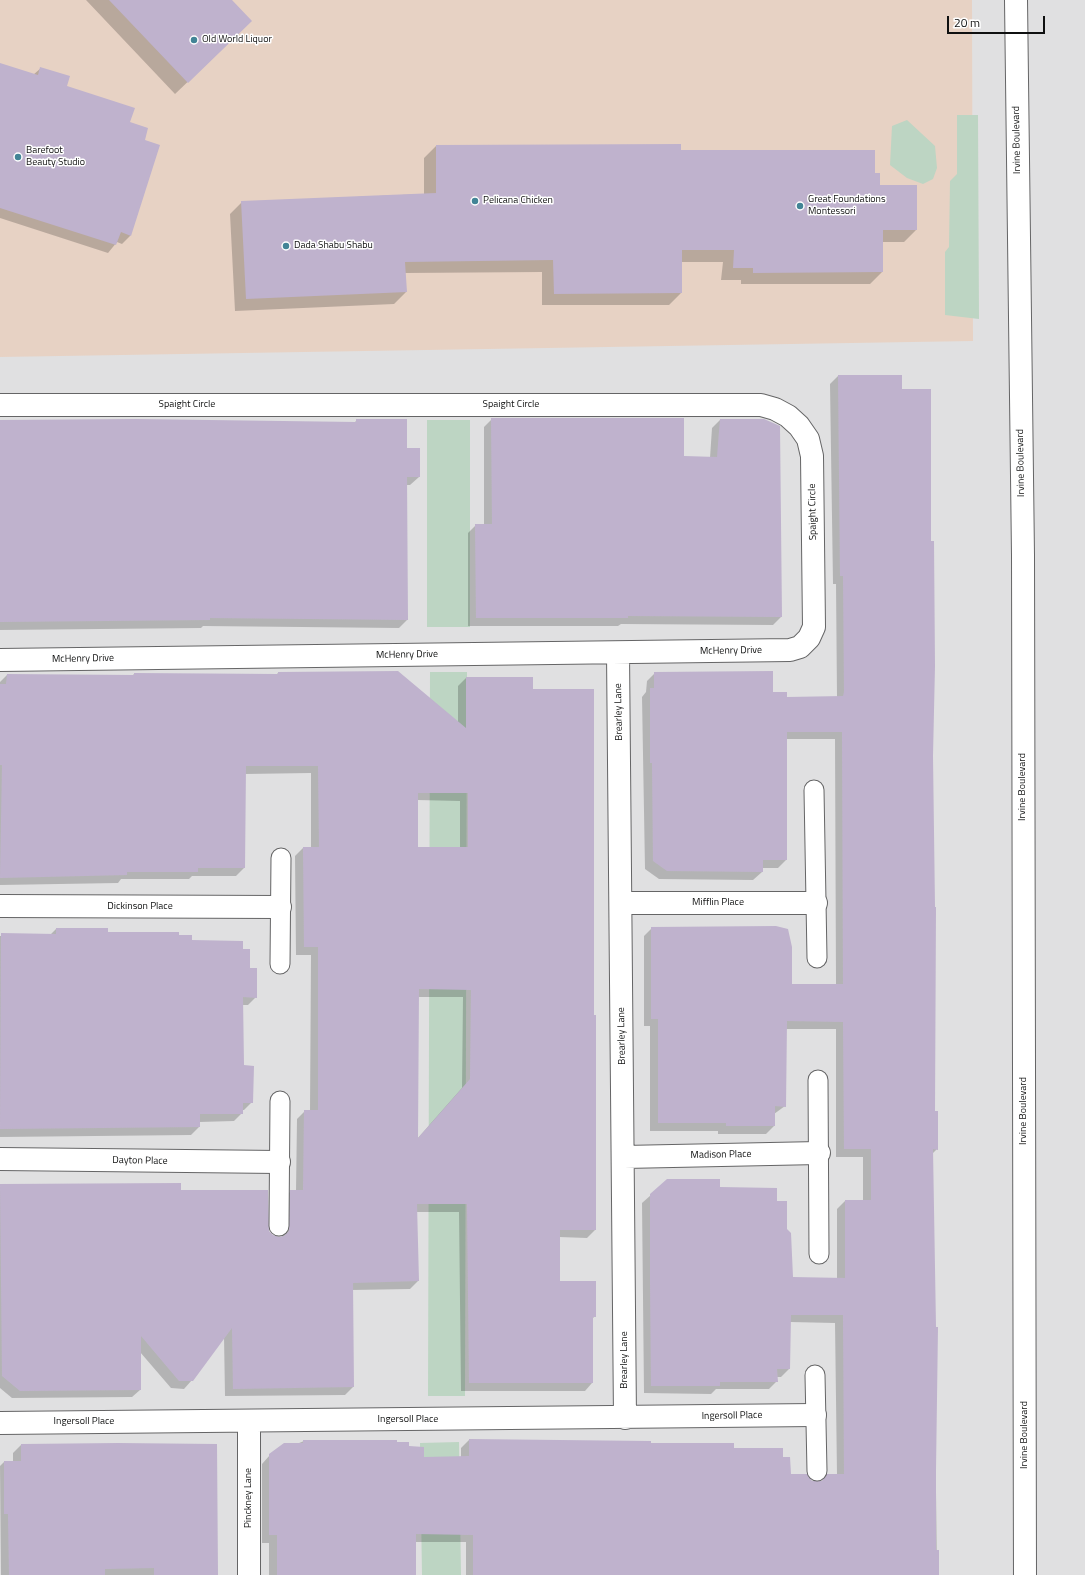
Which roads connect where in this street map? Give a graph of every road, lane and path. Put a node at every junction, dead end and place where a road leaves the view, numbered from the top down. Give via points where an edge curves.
1 (1016, 0) edge
2 (0, 405) edge
3 (809, 638) joint
4 (618, 653) junction
5 (0, 660) edge
6 (814, 790) dead end
7 (281, 858) dead end
8 (621, 903) junction
9 (816, 903) junction
10 (0, 906) edge
11 (280, 907) junction
12 (817, 958) dead end
13 (280, 964) dead end
14 (818, 1080) dead end
15 (280, 1102) dead end
16 (819, 1153) junction
17 (624, 1157) junction
18 (0, 1159) edge
19 (279, 1162) junction
20 (279, 1226) dead end
21 (819, 1254) dead end
22 (815, 1375) dead end
23 (815, 1415) junction
24 (625, 1418) junction
25 (249, 1421) junction
26 (0, 1423) edge
27 (818, 1471) dead end
28 (249, 1575) edge
29 (1025, 1575) edge

1 - 29 street, Irvine Boulevard via 1023,555
2 - 3 street, Spaight Circle via 761,405 775,409 799,426 808,439 812,456 814,627
3 - 4 street, McHenry Drive via 800,647 790,650
4 - 5 street, McHenry Drive
4 - 8 street, Brearley Lane
6 - 9 lane
7 - 11 lane
8 - 9 street, Mifflin Place
8 - 17 street, Brearley Lane
9 - 12 lane
10 - 11 street, Dickinson Place
11 - 13 lane
14 - 16 lane
15 - 19 lane
16 - 17 street, Madison Place
16 - 21 lane
17 - 24 street, Brearley Lane
18 - 19 street, Dayton Place
19 - 20 lane
22 - 23 lane
23 - 24 street, Ingersoll Place
23 - 27 lane
24 - 25 street, Ingersoll Place
25 - 26 street, Ingersoll Place
25 - 28 street, Pinckney Lane

